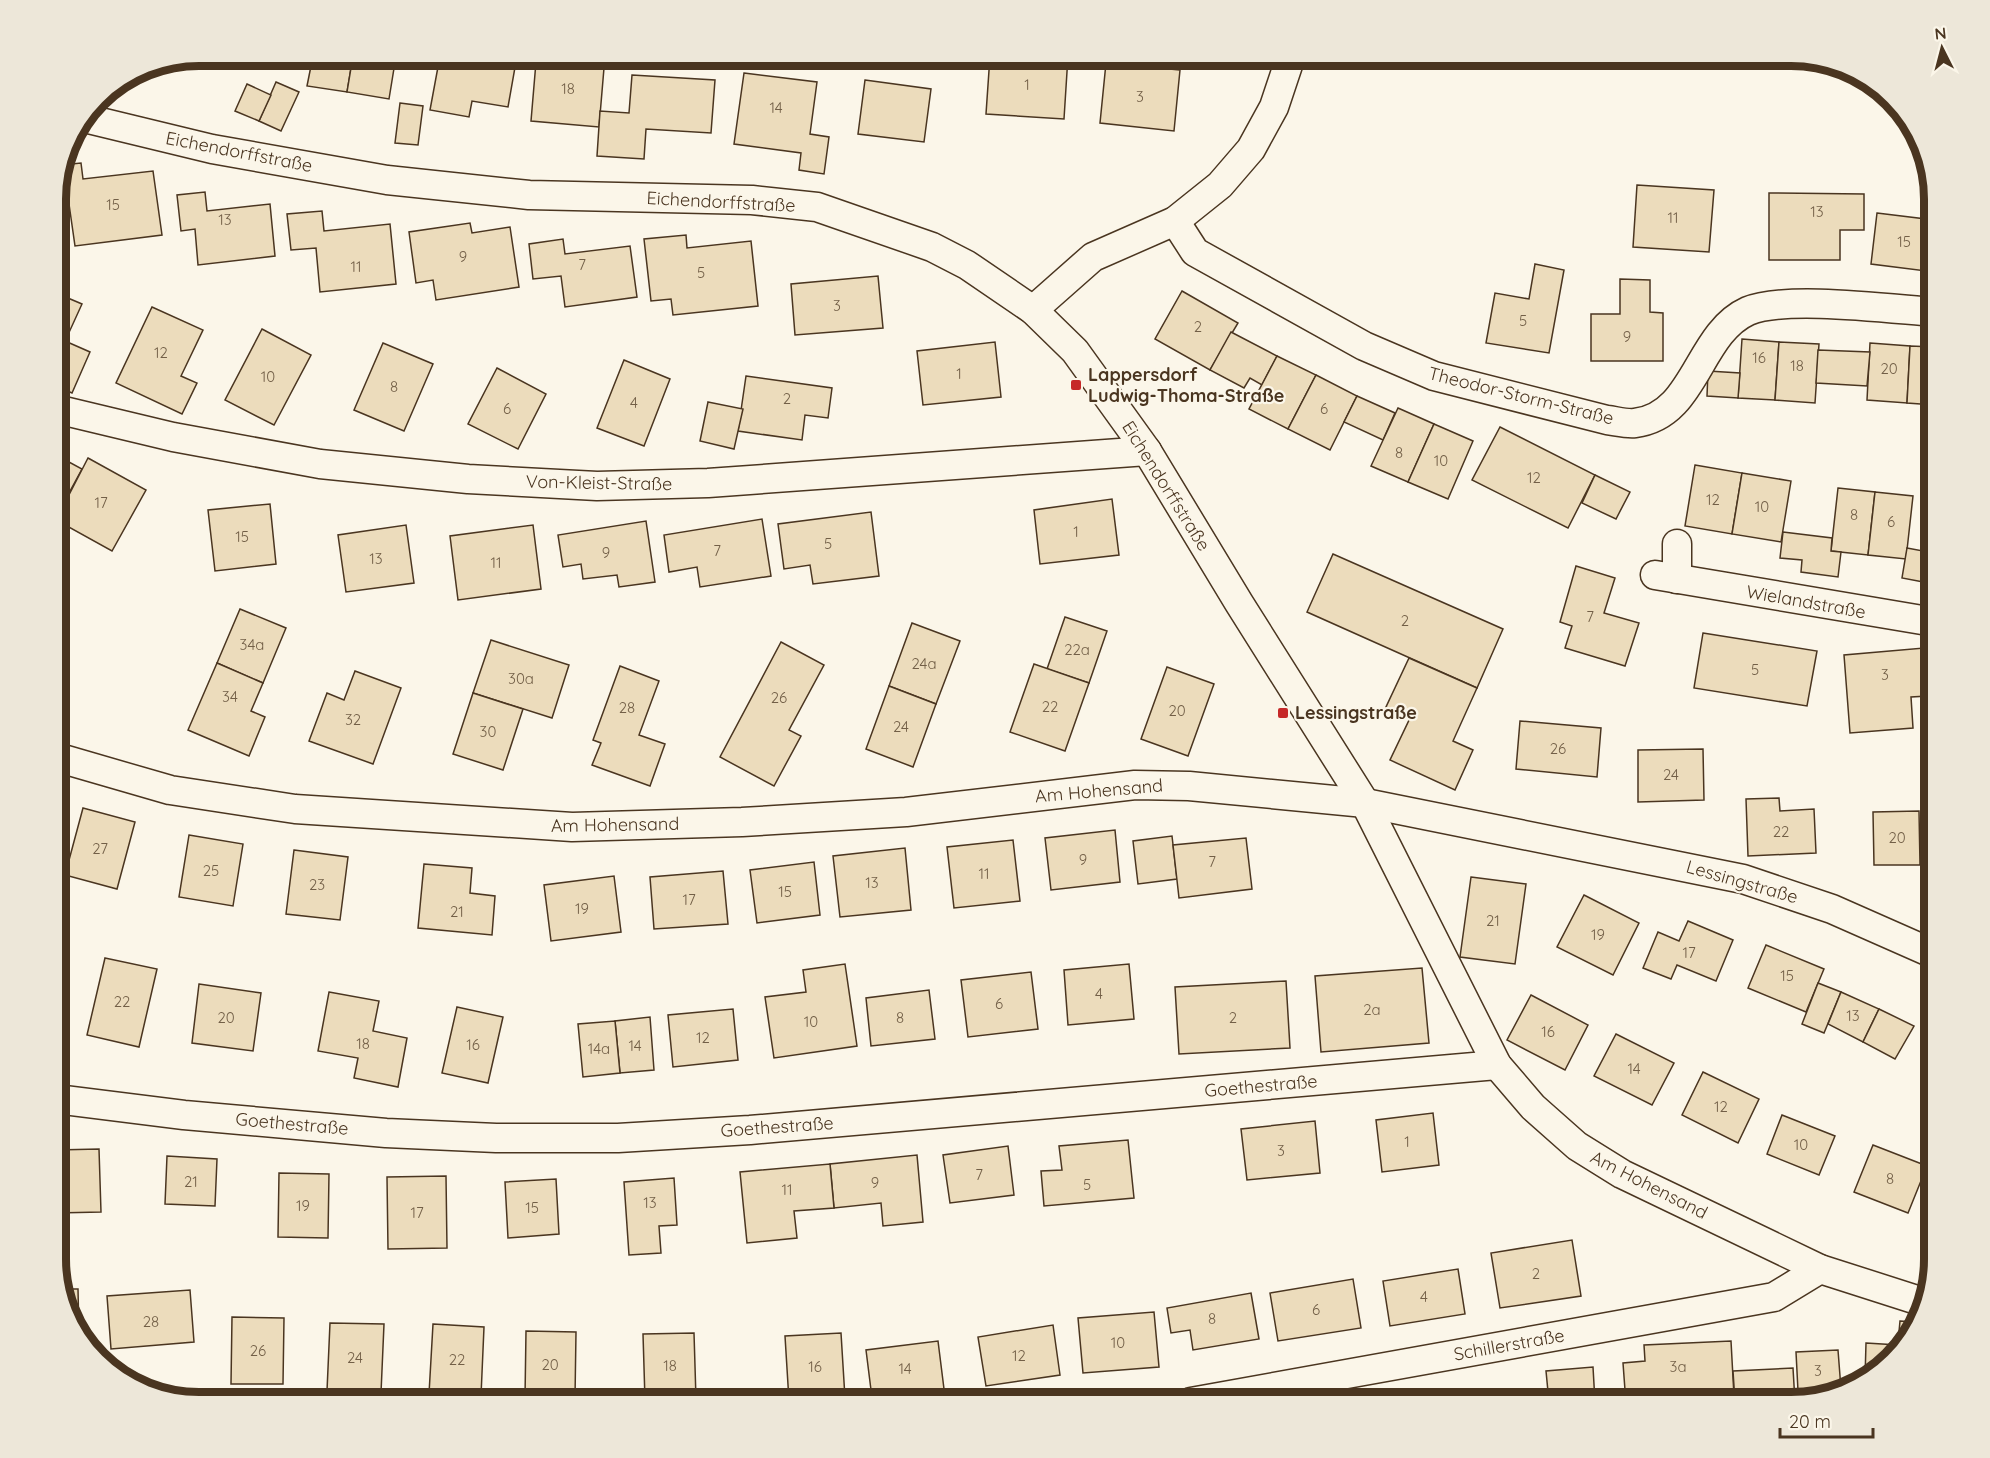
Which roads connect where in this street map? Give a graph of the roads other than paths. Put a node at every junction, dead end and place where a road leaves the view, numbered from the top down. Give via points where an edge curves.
1 (1288, 66) edge
2 (92, 120) edge
3 (1175, 220) junction
4 (1033, 310) junction
5 (1924, 311) edge
6 (66, 411) edge
7 (1147, 451) junction
8 (1677, 544) dead end
9 (1924, 620) edge
10 (66, 761) edge
11 (1365, 804) junction
12 (1924, 949) edge
13 (1497, 1065) junction
14 (66, 1100) edge
15 (1820, 1269) junction
16 (1917, 1300) edge
17 (1247, 1392) edge

1 - 3 street via 1274,107 1251,149 1220,185
2 - 4 street, Eichendorffstraße via 212,149 387,180 528,195 752,200 817,207 932,247 967,265
3 - 4 street via 1093,257
3 - 5 street, Theodor-Storm-Straße via 1196,252 1364,346 1434,376 1607,420 1634,423 1660,415 1680,397 1724,329 1748,311 1792,305
4 - 7 street, Eichendorffstraße via 1075,351
6 - 7 street, Von-Kleist-Straße via 172,437 320,464 468,479 597,486 708,483
7 - 11 street, Eichendorffstraße
8 - 9 street, Wielandstraße via 1666,577
10 - 11 street, Am Hohensand via 170,790 295,809 572,827 906,812 1135,785 1189,786
11 - 12 street, Lessingstraße via 1743,879 1832,909
11 - 13 street, Am Hohensand
13 - 14 street, Goethestraße via 618,1138 496,1138 386,1132 184,1116
13 - 15 street, Am Hohensand via 1533,1107 1576,1146 1622,1174
15 - 16 street, Am Hohensand
15 - 17 street, Schillerstraße via 1774,1297

